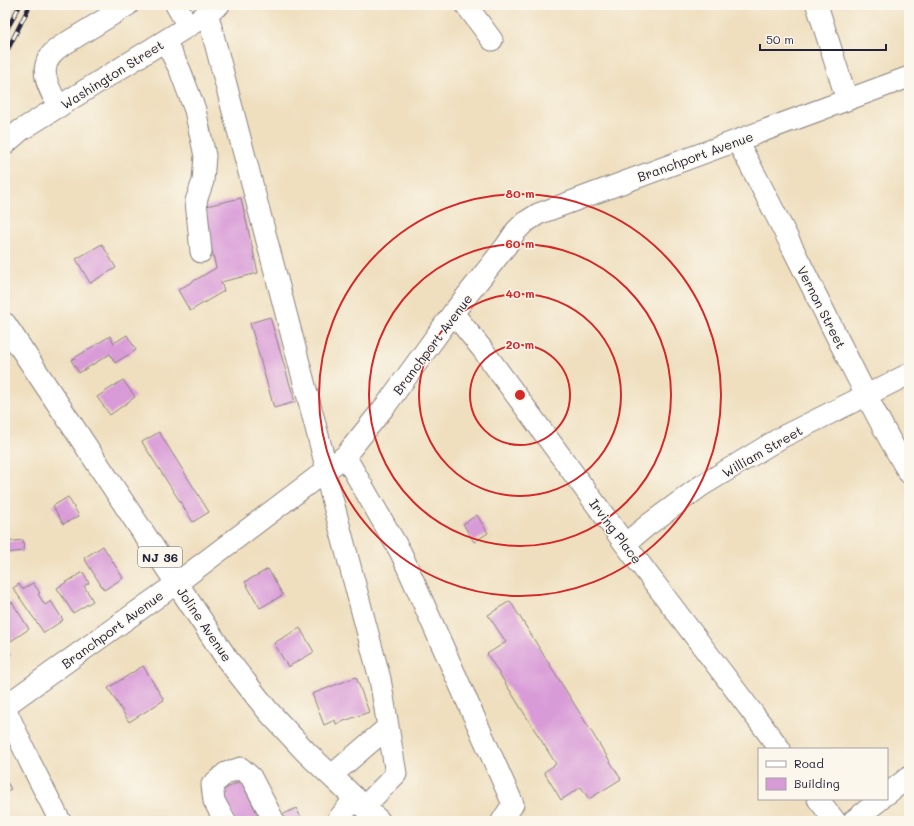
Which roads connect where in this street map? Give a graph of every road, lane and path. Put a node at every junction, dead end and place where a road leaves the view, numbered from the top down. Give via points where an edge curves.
1 (128, 5) edge
2 (176, 5) edge
3 (466, 5) edge
4 (817, 5) edge
5 (213, 9) edge
6 (188, 26) junction
7 (492, 40) dead end
8 (165, 41) junction
9 (909, 77) edge
10 (847, 100) junction
11 (58, 107) junction
12 (737, 141) junction
13 (5, 144) edge
14 (201, 252) dead end
15 (453, 313) junction
16 (5, 324) edge
17 (909, 374) edge
18 (866, 396) junction
19 (345, 456) junction
20 (326, 471) junction
21 (909, 472) edge
22 (626, 544) junction
23 (177, 582) junction
24 (5, 707) edge
25 (388, 727) junction
26 (779, 748) edge
27 (331, 776) junction
28 (819, 800) edge
29 (880, 800) edge
30 (366, 809) edge
31 (60, 821) edge
32 (225, 821) edge
33 (274, 821) edge
34 (337, 821) edge
35 (502, 821) edge
36 (835, 821) edge
37 (853, 821) edge

1 - 11 street via 49,55 45,75 47,86
2 - 6 street
3 - 7 street
4 - 10 street
5 - 6 street, Washington Street
5 - 20 street
6 - 8 street, Washington Street
8 - 11 street, Washington Street
8 - 14 street via 180,70 195,110 205,156 203,181 196,201
9 - 10 street, Branchport Avenue
10 - 12 street, Branchport Avenue
11 - 13 street, Washington Street via 21,130
12 - 15 street, Branchport Avenue via 538,214 516,231
12 - 18 street, Vernon Street
15 - 19 street, Branchport Avenue
15 - 22 street, Irving Place
16 - 23 main road, Joline Avenue / NJ 36
17 - 18 street, William Street
18 - 21 street, Vernon Street
18 - 22 street, William Street via 782,437 701,486
19 - 20 street, Branchport Avenue
19 - 35 street via 401,553 513,804
20 - 23 street, Branchport Avenue
20 - 25 street via 380,679
22 - 26 street, Irving Place
23 - 24 street, Branchport Avenue
23 - 27 main road, Joline Avenue / NJ 36 via 228,659 268,711
24 - 31 street
25 - 27 street
25 - 30 street via 396,774
27 - 30 main road, Joline Avenue / NJ 36
28 - 36 street
29 - 37 street
30 - 34 street
32 - 33 street via 214,801 212,786 226,773 242,768 251,777

